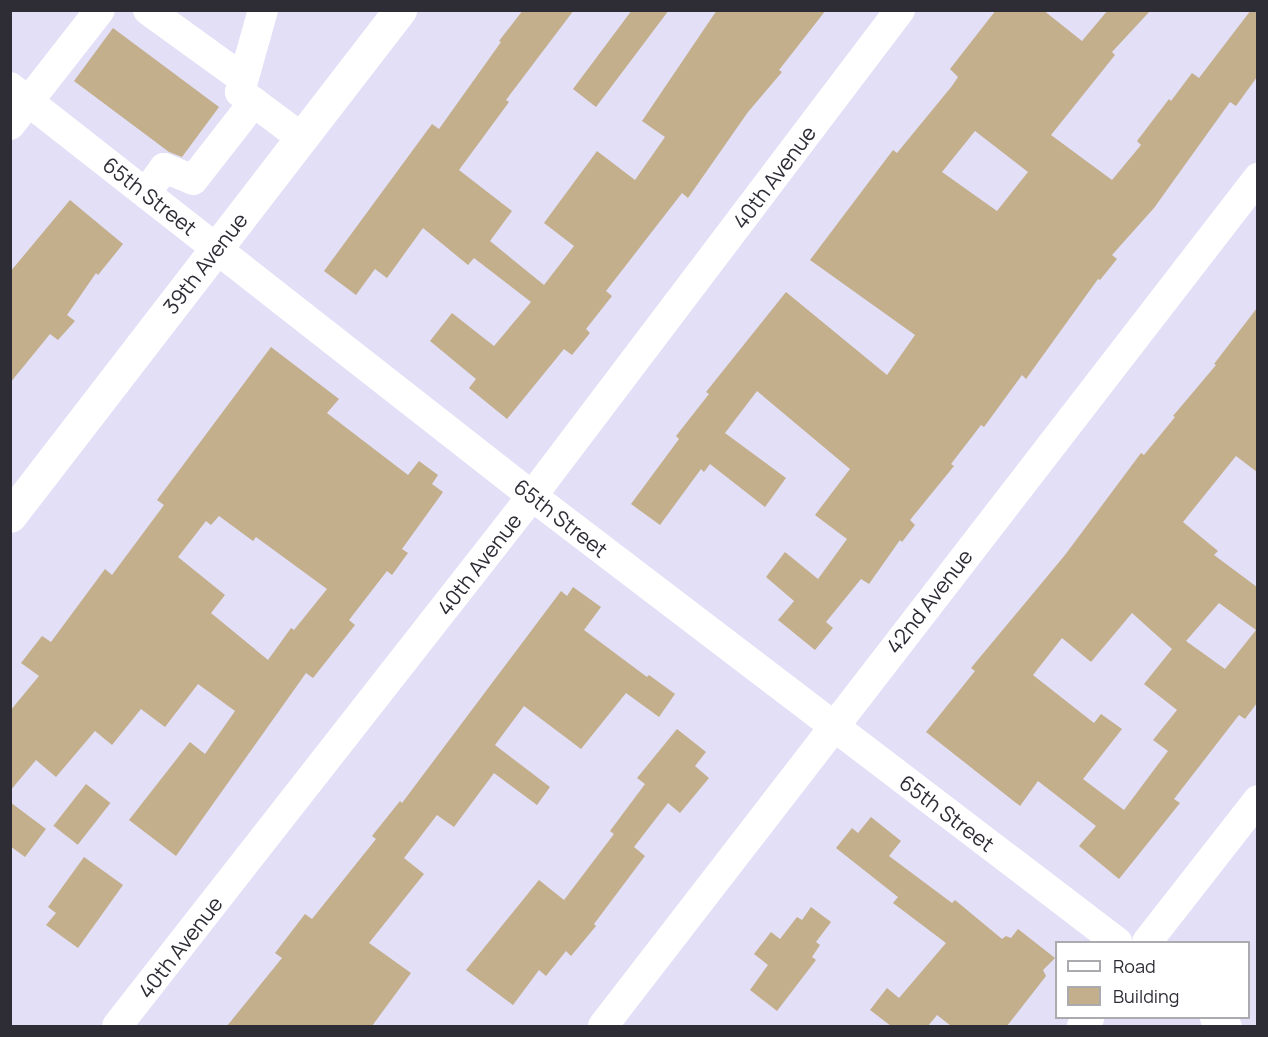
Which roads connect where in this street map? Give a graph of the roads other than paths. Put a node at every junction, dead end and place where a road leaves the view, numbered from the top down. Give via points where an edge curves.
1 (100, 10) edge
2 (148, 10) edge
3 (263, 10) edge
4 (400, 10) edge
5 (900, 10) edge
6 (248, 90) junction
7 (20, 94) edge
8 (10, 125) edge
9 (302, 138) junction
10 (1257, 178) edge
11 (146, 193) junction
12 (217, 248) junction
13 (532, 496) junction
14 (10, 516) edge
15 (832, 726) junction
16 (1257, 800) edge
17 (1116, 941) edge
18 (1148, 941) edge
19 (117, 1026) edge
20 (603, 1026) edge

1 - 7 street
2 - 6 street
3 - 6 street
4 - 9 main road, 39th Avenue
5 - 13 street, 40th Avenue
6 - 9 street
6 - 11 street via 193,180 164,168
7 - 8 street
7 - 11 street, 65th Street
9 - 12 main road, 39th Avenue
10 - 15 street, 42nd Avenue
11 - 12 street, 65th Street
12 - 13 street, 65th Street
12 - 14 main road, 39th Avenue
13 - 15 street, 65th Street
13 - 19 street, 40th Avenue
15 - 17 street, 65th Street
15 - 20 street, 42nd Avenue
16 - 18 street

